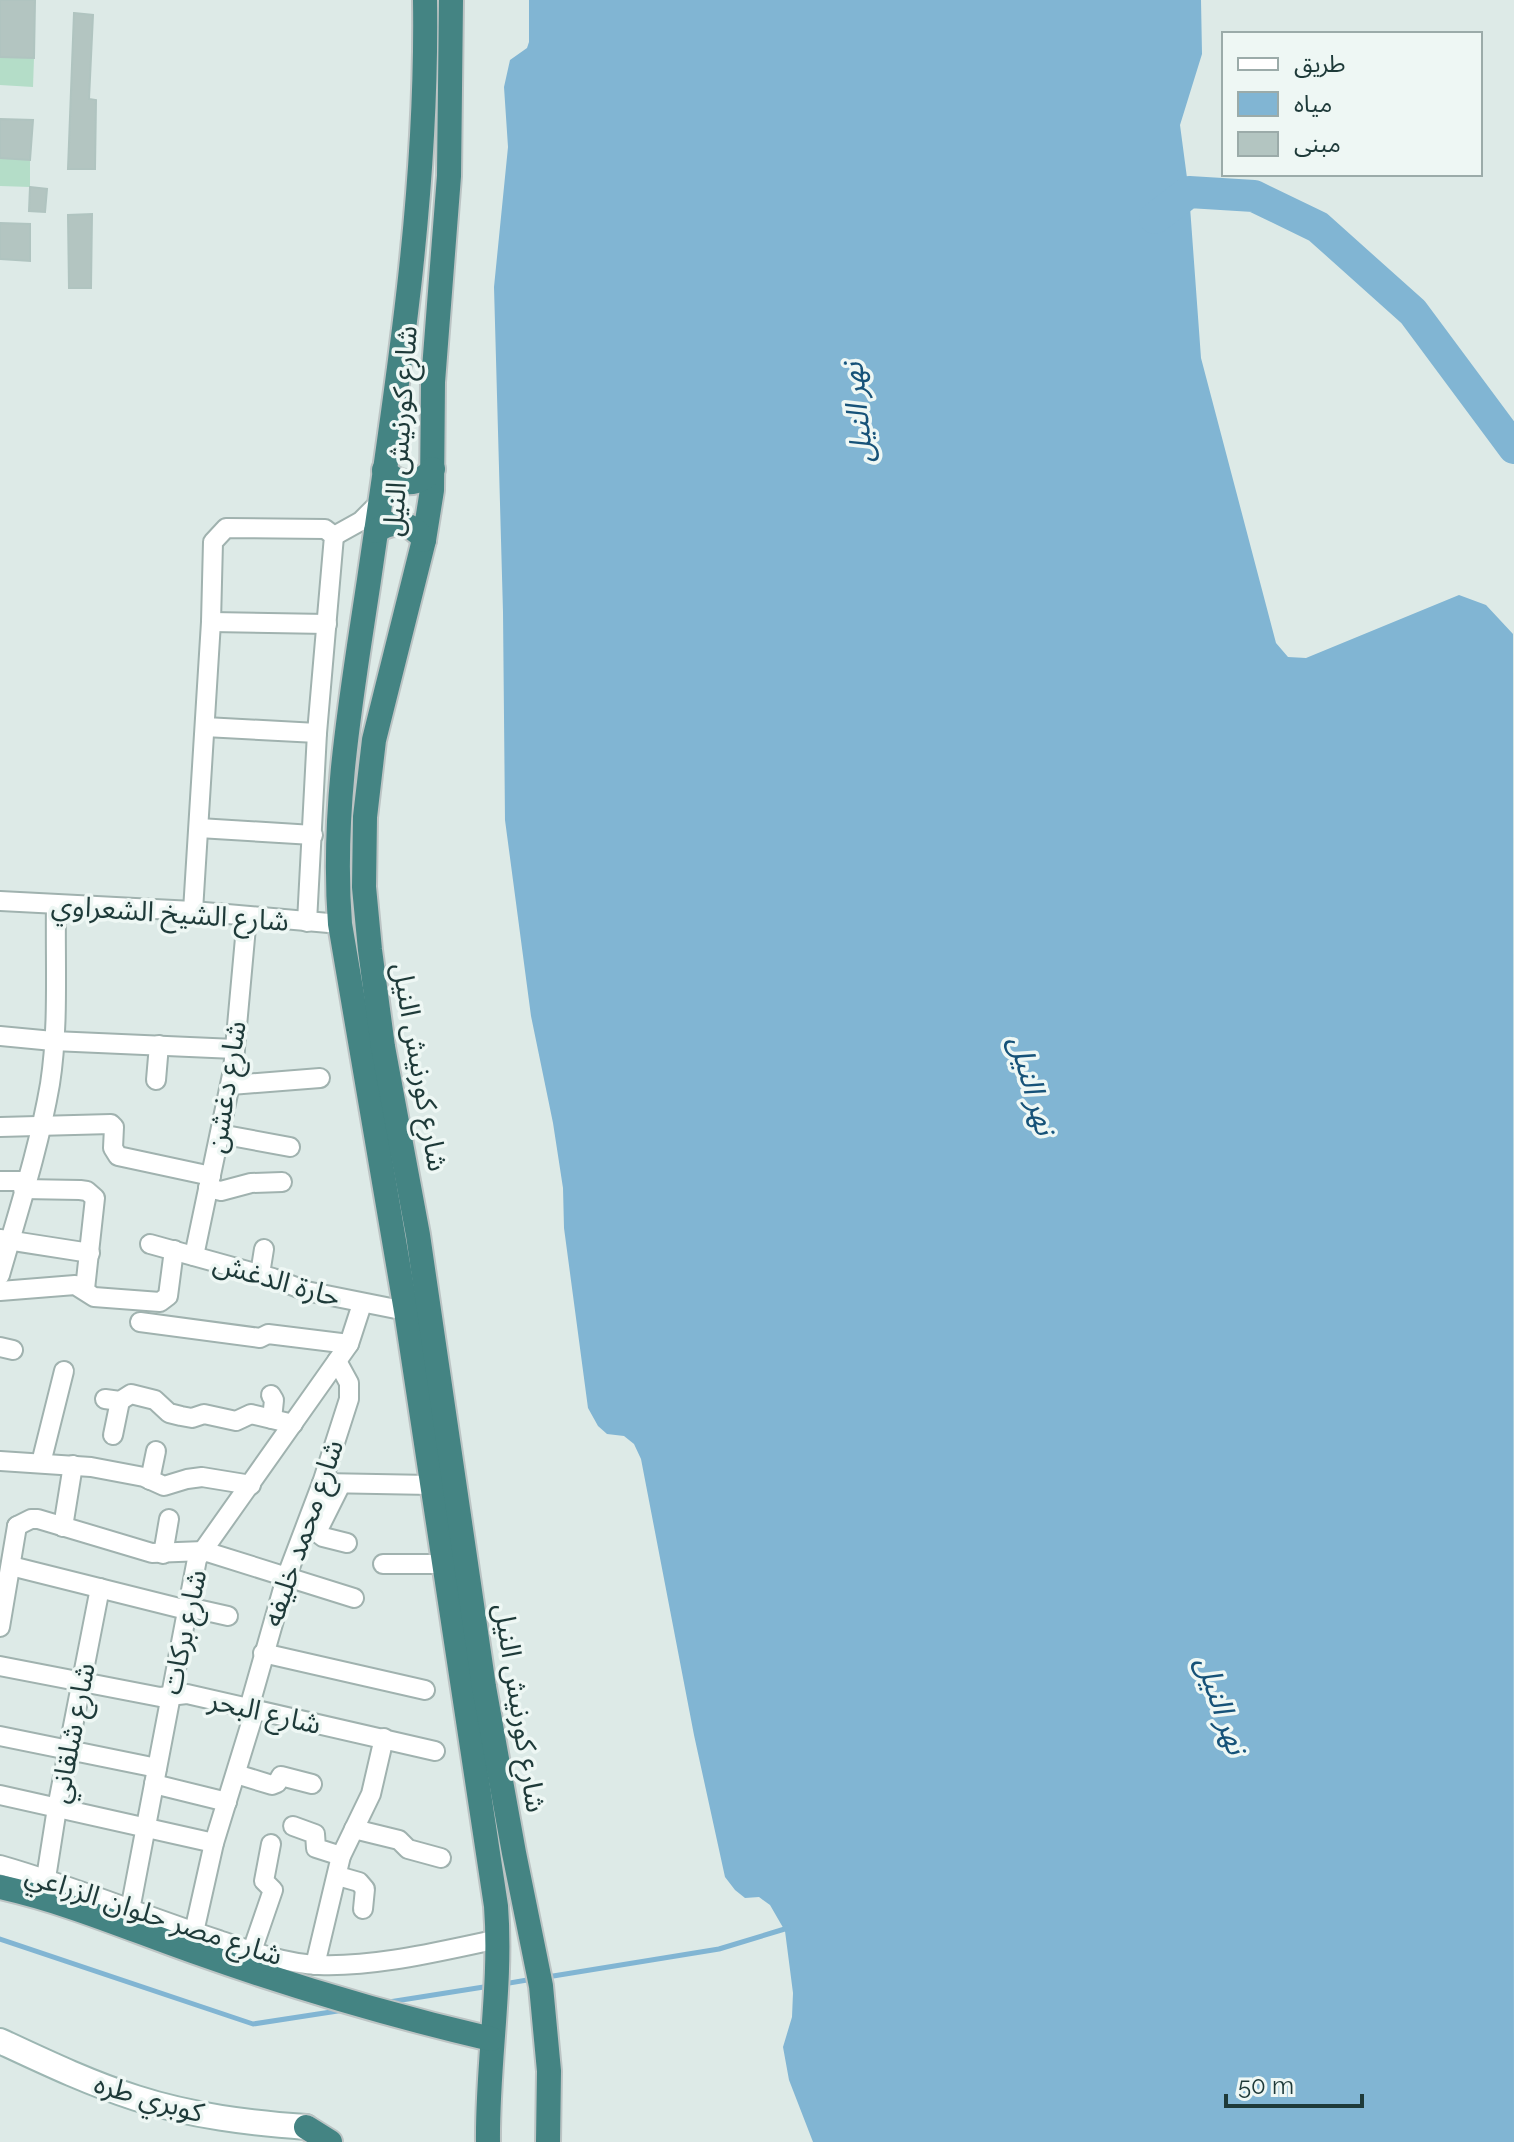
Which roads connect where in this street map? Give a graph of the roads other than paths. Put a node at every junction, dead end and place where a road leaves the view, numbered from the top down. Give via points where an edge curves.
1 (425, 0) edge
2 (451, 0) edge
3 (433, 469) junction
4 (384, 470) junction
5 (380, 502) junction
6 (376, 531) junction
7 (334, 536) junction
8 (424, 540) junction
9 (211, 622) junction
10 (327, 624) junction
11 (205, 727) junction
12 (317, 733) junction
13 (199, 828) junction
14 (313, 835) junction
15 (0, 901) edge
16 (56, 905) junction
17 (193, 911) junction
18 (247, 916) junction
19 (307, 922) junction
20 (340, 924) junction
21 (0, 1036) edge
22 (53, 1041) junction
23 (159, 1045) junction
24 (235, 1049) junction
25 (320, 1078) dead end
26 (156, 1080) dead end
27 (231, 1085) junction
28 (0, 1127) edge
29 (41, 1128) junction
30 (220, 1134) junction
31 (290, 1147) dead end
32 (0, 1181) edge
33 (210, 1182) junction
34 (282, 1182) dead end
35 (25, 1185) junction
36 (5, 1240) edge
37 (150, 1244) dead end
38 (264, 1249) dead end
39 (174, 1250) junction
40 (90, 1253) junction
41 (194, 1256) junction
42 (260, 1274) junction
43 (0, 1275) edge
44 (85, 1289) junction
45 (0, 1291) edge
46 (362, 1304) junction
47 (406, 1311) junction
48 (140, 1322) dead end
49 (349, 1344) junction
50 (337, 1361) junction
51 (64, 1371) dead end
52 (271, 1395) dead end
53 (272, 1419) junction
54 (293, 1424) junction
55 (113, 1435) dead end
56 (156, 1451) dead end
57 (0, 1461) edge
58 (41, 1463) junction
59 (73, 1465) junction
60 (150, 1480) junction
61 (331, 1484) junction
62 (251, 1485) junction
63 (431, 1485) junction
64 (169, 1519) dead end
65 (9, 1524) edge
66 (63, 1527) junction
67 (347, 1543) dead end
68 (204, 1551) junction
69 (163, 1554) junction
70 (383, 1564) dead end
71 (443, 1564) junction
72 (11, 1566) junction
73 (286, 1578) junction
74 (100, 1588) junction
75 (354, 1598) dead end
76 (187, 1608) junction
77 (228, 1616) dead end
78 (0, 1627) edge
79 (263, 1653) junction
80 (0, 1666) edge
81 (82, 1682) junction
82 (425, 1690) dead end
83 (170, 1697) junction
84 (252, 1709) junction
85 (0, 1736) edge
86 (384, 1738) junction
87 (69, 1750) junction
88 (435, 1751) dead end
89 (236, 1774) junction
90 (155, 1776) junction
91 (312, 1784) dead end
92 (0, 1795) edge
93 (227, 1802) junction
94 (57, 1808) junction
95 (293, 1826) dead end
96 (146, 1828) junction
97 (354, 1829) junction
98 (214, 1843) junction
99 (271, 1844) dead end
100 (341, 1856) junction
101 (441, 1858) dead end
102 (0, 1865) edge
103 (338, 1876) junction
104 (46, 1878) junction
105 (6, 1888) edge
106 (363, 1909) dead end
107 (130, 1910) junction
108 (194, 1932) junction
109 (499, 1939) junction
110 (252, 1951) junction
111 (315, 1965) junction
112 (491, 2039) junction
113 (0, 2041) edge
114 (306, 2127) joint
115 (330, 2142) edge
116 (488, 2142) edge
117 (548, 2142) edge

1 - 4 highway, شارع كورنيش النيل via 414,257
2 - 3 highway, شارع كورنيش النيل via 449,176 433,382
3 - 4 highway via 409,483
3 - 8 highway, شارع كورنيش النيل
4 - 5 highway, شارع كورنيش النيل
5 - 6 highway, شارع كورنيش النيل
5 - 7 street
6 - 8 highway via 402,523
6 - 20 highway, شارع كورنيش النيل via 342,765
7 - 9 street via 325,529 226,528 213,542
7 - 10 street
8 - 117 highway, شارع كورنيش النيل via 372,753 364,843 367,919 484,1687 541,1986 549,2071
9 - 10 street
9 - 11 street
10 - 12 street
11 - 12 street
11 - 13 street
12 - 14 street
13 - 14 street
13 - 17 street
14 - 19 street
15 - 16 street, شارع الشيخ الشعراوي
16 - 17 street, شارع الشيخ الشعراوي
16 - 22 street
17 - 18 street, شارع الشيخ الشعراوي
18 - 19 street, شارع الشيخ الشعراوي
18 - 24 street, شارع دغشن
19 - 20 street, شارع الشيخ الشعراوي
20 - 47 highway, شارع كورنيش النيل
21 - 22 street
22 - 23 street
22 - 29 street
23 - 24 street
23 - 26 street
24 - 27 street, شارع دغشن
25 - 27 street
27 - 30 street, شارع دغشن
28 - 29 street
29 - 33 street via 111,1124 118,1156
29 - 35 street
30 - 31 street
30 - 33 street, شارع دغشن
32 - 35 street
33 - 34 street via 221,1191
33 - 41 street, شارع دغشن
35 - 36 street
35 - 40 street via 92,1194
36 - 40 street
36 - 43 street
37 - 39 street, حارة الدغش
38 - 42 street
39 - 41 street, حارة الدغش
39 - 44 street via 168,1296 160,1302 94,1297
40 - 44 street
41 - 42 street, حارة الدغش
42 - 46 street, حارة الدغش
44 - 45 street via 72,1285
46 - 47 street, حارة الدغش
46 - 49 street, شارع بركات
47 - 63 highway, شارع كورنيش النيل
48 - 49 street
49 - 50 street, شارع بركات
50 - 54 street, شارع بركات
50 - 61 street, شارع محمد خليفه via 351,1393
51 - 58 street
52 - 53 street
53 - 54 street
53 - 55 street via 251,1414 236,1421 204,1414 192,1418 131,1394 112,1400
54 - 62 street, شارع بركات
56 - 60 street
57 - 58 street
58 - 59 street
59 - 60 street
59 - 66 street
60 - 62 street via 164,1486 202,1477
61 - 63 street
61 - 67 street via 319,1534
61 - 73 street, شارع محمد خليفه via 313,1500
62 - 68 street, شارع بركات
63 - 71 highway, شارع كورنيش النيل
64 - 69 street
65 - 66 street via 31,1519
65 - 72 street
66 - 69 street
68 - 69 street
68 - 73 street
68 - 76 street, شارع بركات via 196,1563
70 - 71 street
71 - 109 highway, شارع كورنيش النيل
72 - 74 street
72 - 78 street
73 - 75 street
73 - 79 street, شارع محمد خليفه
74 - 76 street
74 - 81 street, شارع شلقاني
76 - 77 street
76 - 83 street, شارع بركات
79 - 82 street
79 - 84 street, شارع محمد خليفه
80 - 81 street, شارع البحر
81 - 83 street, شارع البحر
81 - 87 street, شارع شلقاني
83 - 84 street, شارع البحر via 187,1694
83 - 90 street, شارع بركات
84 - 86 street, شارع البحر
84 - 89 street, شارع محمد خليفه
85 - 87 street
86 - 88 street, شارع البحر
86 - 97 street via 371,1794
87 - 90 street
87 - 94 street, شارع شلقاني
89 - 91 street via 272,1785 284,1775
89 - 93 street, شارع محمد خليفه
90 - 93 street
90 - 96 street, شارع بركات
92 - 94 street
93 - 98 street, شارع محمد خليفه
94 - 96 street
94 - 104 street, شارع شلقاني
95 - 100 street via 313,1833 316,1848
96 - 98 street
96 - 107 street, شارع بركات
97 - 100 street
97 - 101 street
98 - 108 street, شارع محمد خليفه
99 - 110 street via 264,1881 273,1890
100 - 103 street
102 - 104 street, شارع مصر حلوان الزراعي
103 - 106 street via 365,1889
103 - 111 street
104 - 107 street, شارع مصر حلوان الزراعي
105 - 112 highway via 397,2017
107 - 108 street, شارع مصر حلوان الزراعي
108 - 110 street, شارع مصر حلوان الزراعي
109 - 111 street, شارع مصر حلوان الزراعي via 388,1961
109 - 112 highway, شارع كورنيش النيل
110 - 111 street, شارع مصر حلوان الزراعي
112 - 116 highway, شارع كورنيش النيل
113 - 114 main road, كوبري طره via 139,2099 214,2117
114 - 115 highway

